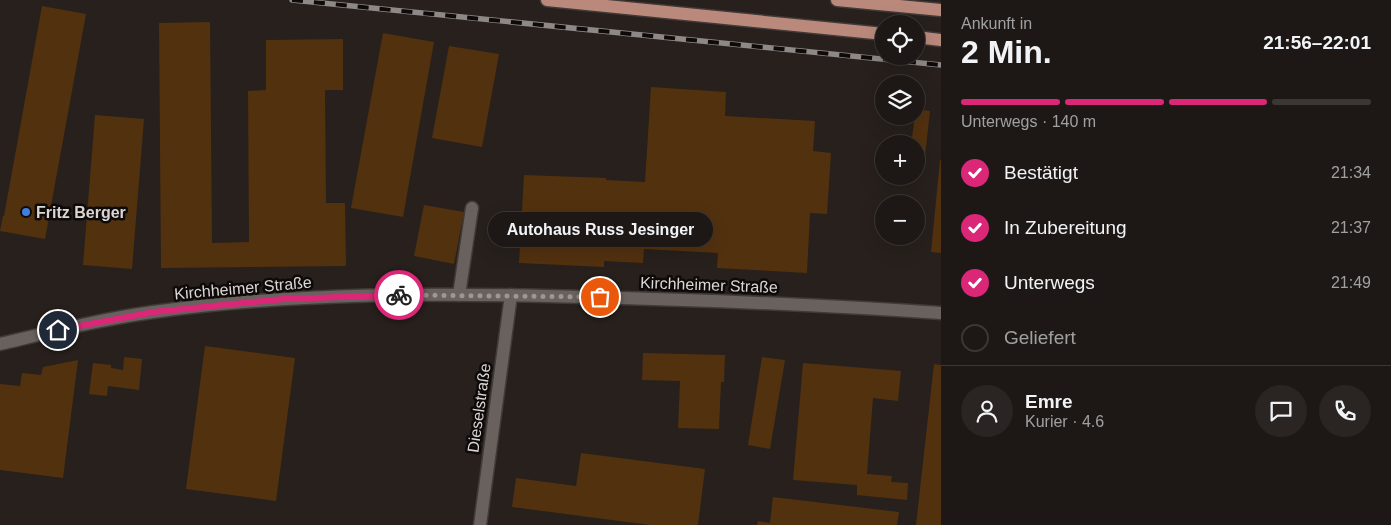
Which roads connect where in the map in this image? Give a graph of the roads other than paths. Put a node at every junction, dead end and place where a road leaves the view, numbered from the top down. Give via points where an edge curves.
1 (547, 0) edge
2 (837, 0) edge
3 (941, 10) edge
4 (875, 33) edge
5 (925, 38) edge
6 (941, 40) edge
7 (472, 208) dead end
8 (458, 295) junction
9 (511, 295) junction
10 (941, 313) edge
11 (0, 344) edge
12 (480, 525) edge

1 - 4 main road
2 - 3 main road
5 - 6 main road
7 - 8 street
8 - 9 street, Kirchheimer Straße
8 - 11 street, Kirchheimer Straße via 284,299 154,312
9 - 10 street, Kirchheimer Straße
9 - 12 street, Dieselstraße

